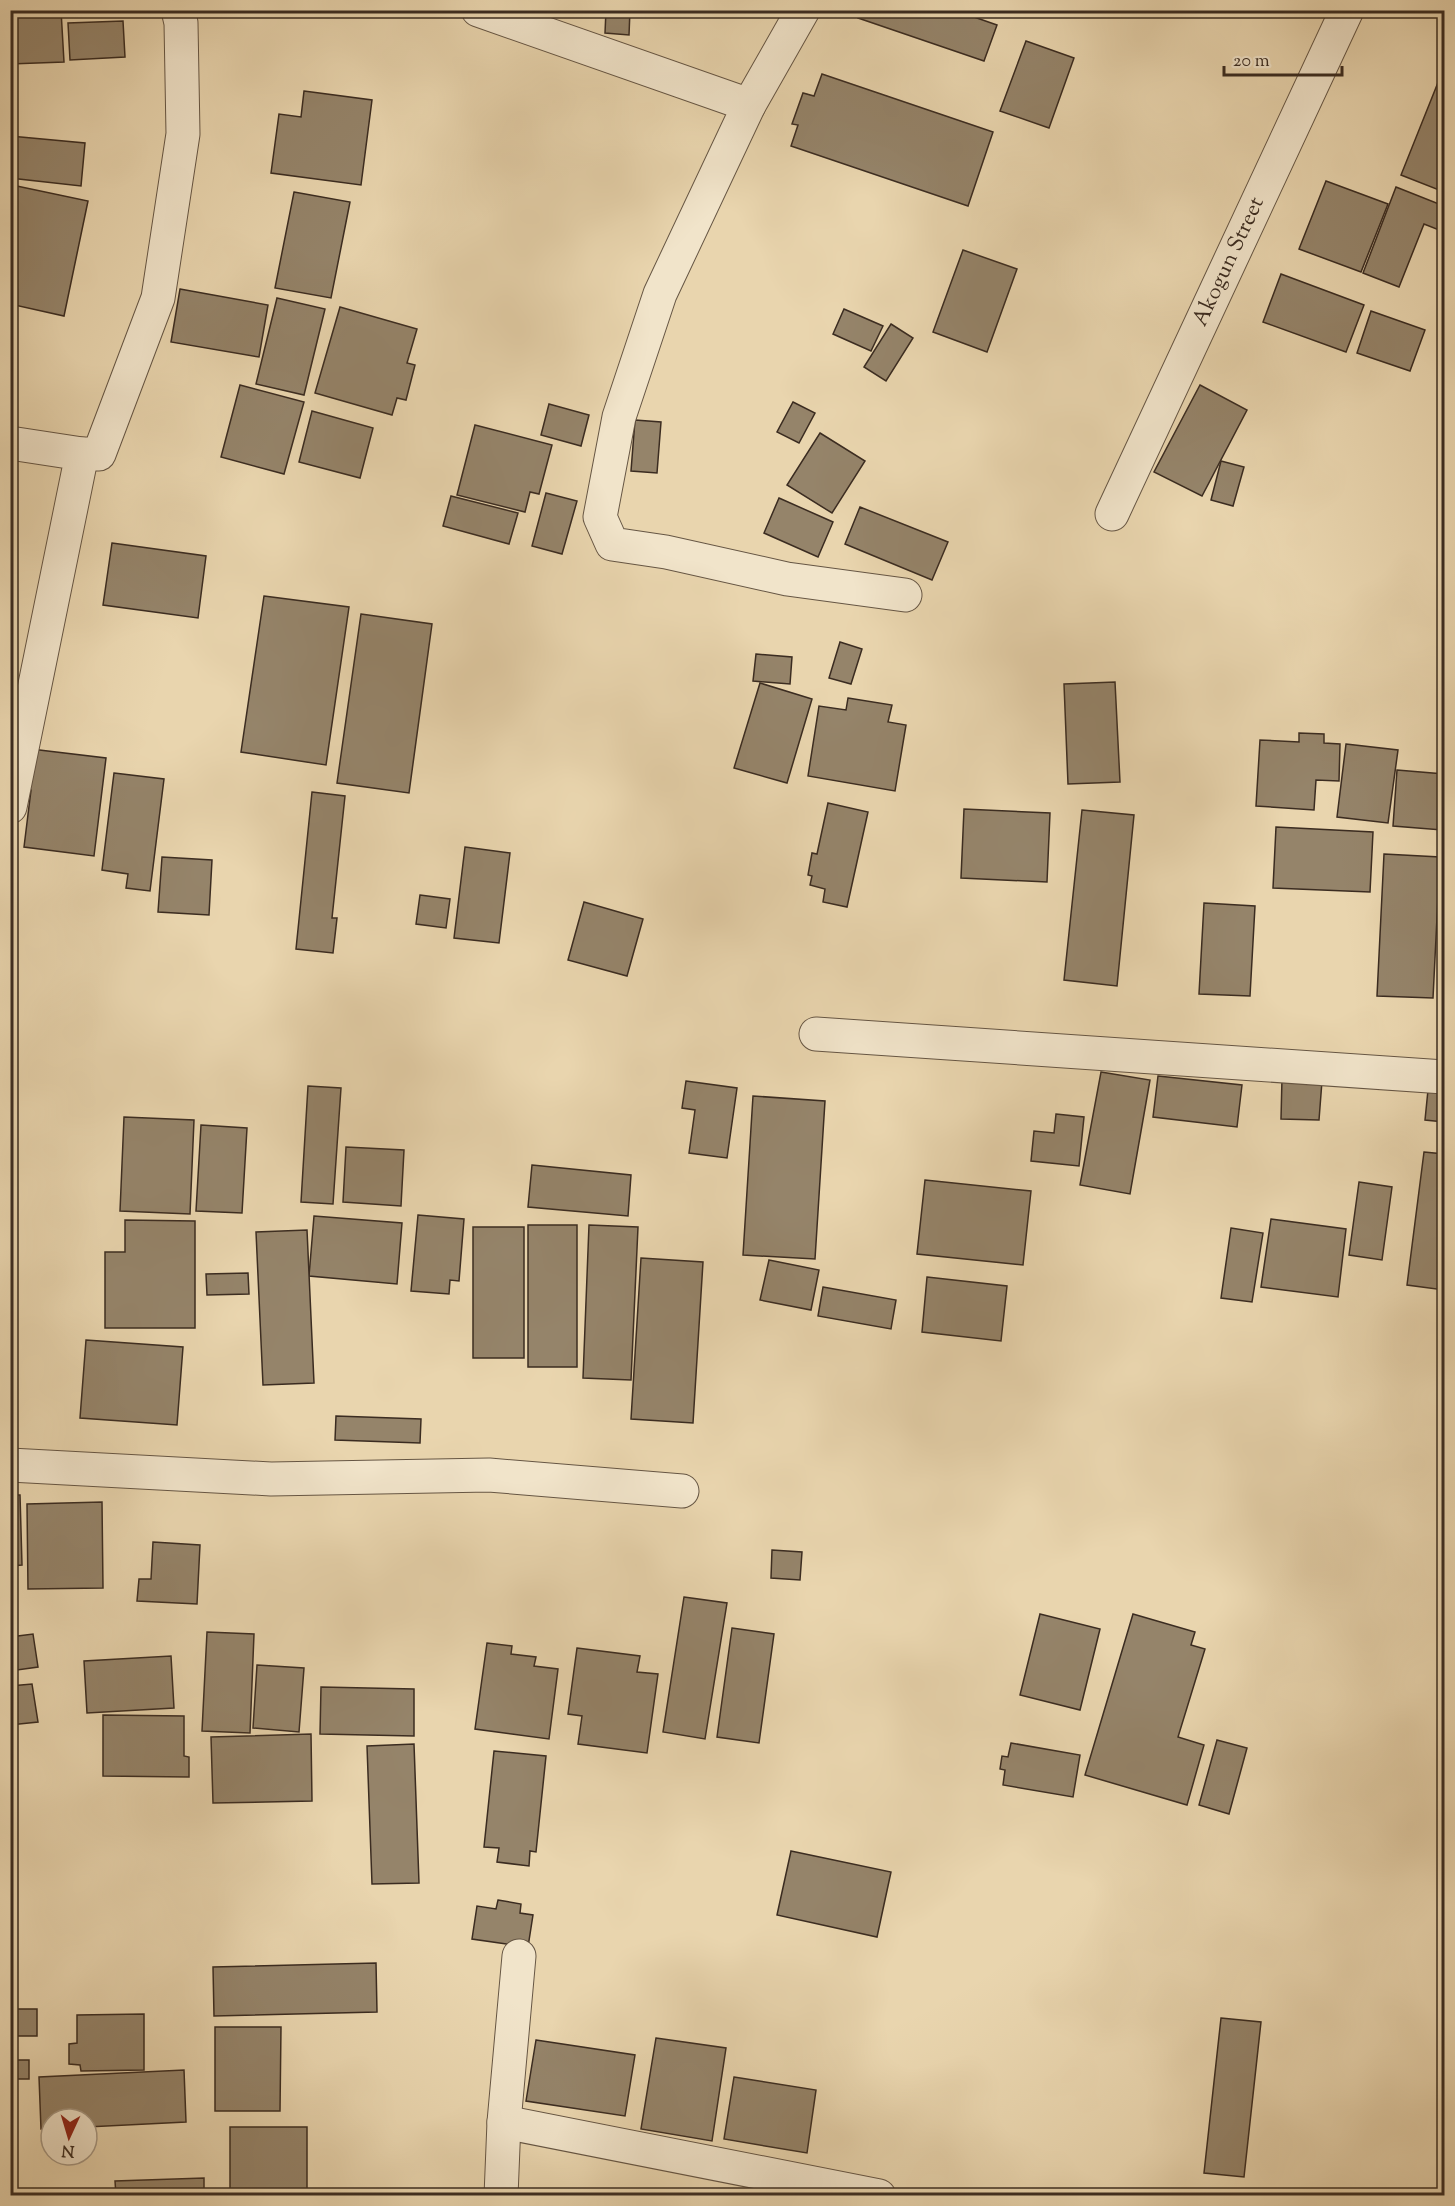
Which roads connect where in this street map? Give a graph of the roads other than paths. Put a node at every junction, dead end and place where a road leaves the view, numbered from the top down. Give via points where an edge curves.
1 (178, 10) edge
2 (478, 10) edge
3 (803, 10) edge
4 (1347, 10) edge
5 (749, 105) junction
6 (10, 443) edge
7 (82, 454) junction
8 (1112, 514) dead end
9 (904, 595) dead end
10 (10, 807) edge
11 (816, 1034) dead end
12 (1444, 1077) edge
13 (10, 1465) edge
14 (682, 1491) dead end
15 (519, 1956) dead end
16 (504, 2122) junction
17 (501, 2196) edge
18 (879, 2196) edge

1 - 7 street via 183,134 158,298 99,454
2 - 5 street
3 - 5 street
4 - 8 street, Akogun Street
5 - 9 street via 660,294 619,417 600,517 612,543 787,579
6 - 7 street
7 - 10 street
11 - 12 street
13 - 14 street via 271,1479 489,1475
15 - 16 street
16 - 17 street
16 - 18 street

